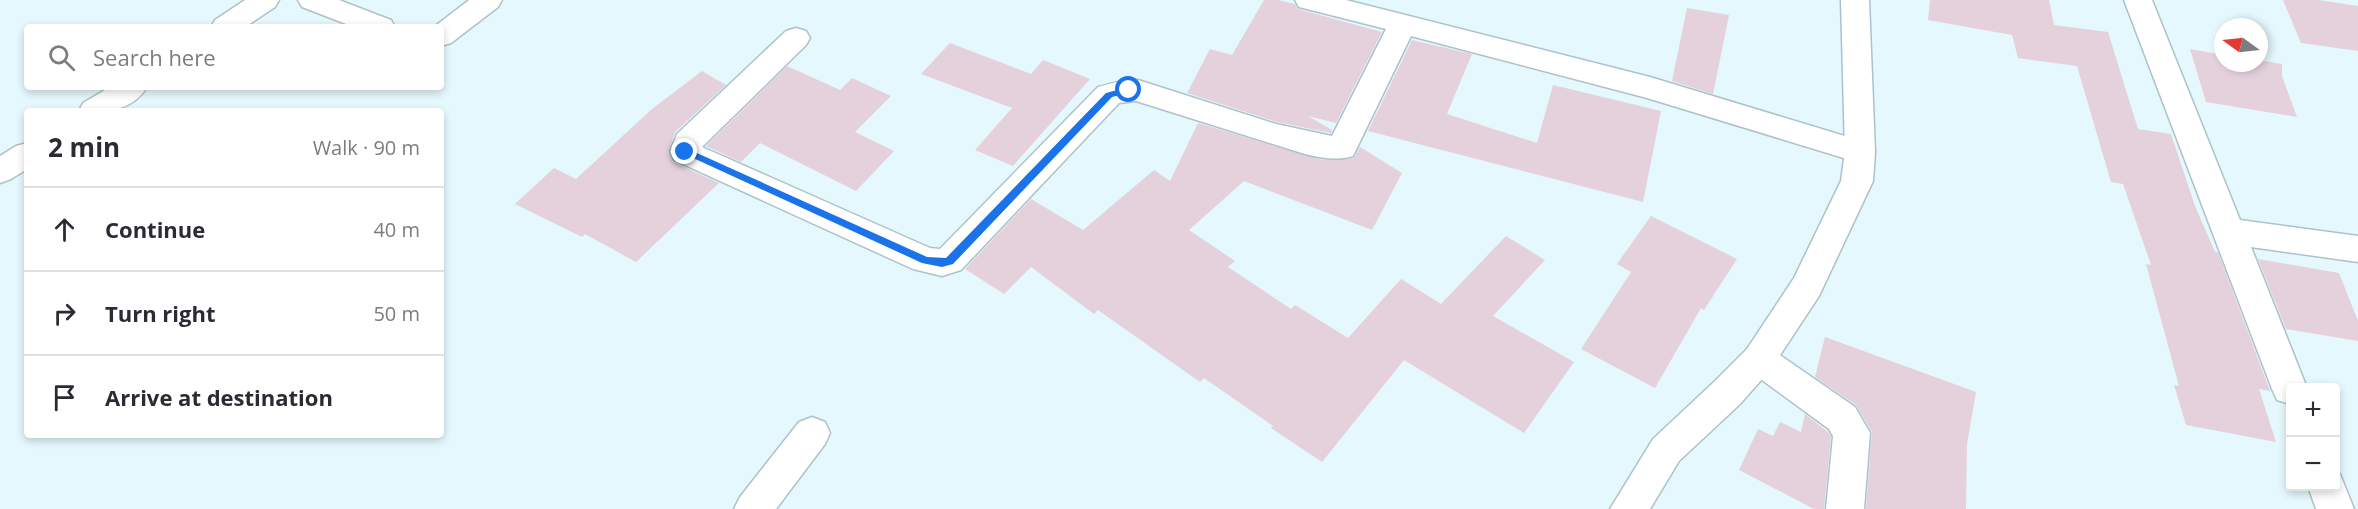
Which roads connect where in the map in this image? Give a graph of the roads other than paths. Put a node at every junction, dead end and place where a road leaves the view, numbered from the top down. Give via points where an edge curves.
1 (265, 0) edge
2 (312, 0) edge
3 (488, 0) edge
4 (1309, 0) edge
5 (1855, 0) edge
6 (2138, 0) edge
7 (1350, 5) edge
8 (229, 24) edge
9 (373, 24) edge
10 (1403, 24) junction
11 (444, 34) edge
12 (796, 38) dead end
13 (127, 90) edge
14 (99, 108) edge
15 (1860, 152) junction
16 (24, 156) edge
17 (0, 171) edge
18 (2229, 231) junction
19 (2358, 249) edge
20 (1759, 359) junction
21 (2288, 383) edge
22 (812, 433) dead end
23 (2329, 491) edge
24 (753, 509) edge
25 (1629, 509) edge
26 (1845, 509) edge
27 (2335, 509) edge

1 - 8 street
2 - 9 street
3 - 11 street
4 - 7 street
5 - 15 street
6 - 18 street
7 - 10 street
10 - 12 street via 1342,148 1330,150 1138,91 1118,92 1109,95 949,261 942,263 925,260 685,152 688,142
10 - 15 street via 1650,88
13 - 14 street
15 - 20 street via 1857,181 1807,286
16 - 17 street
18 - 19 street
18 - 21 street
20 - 25 street via 1666,450
20 - 26 street via 1842,418 1850,428
22 - 24 street
23 - 27 street

